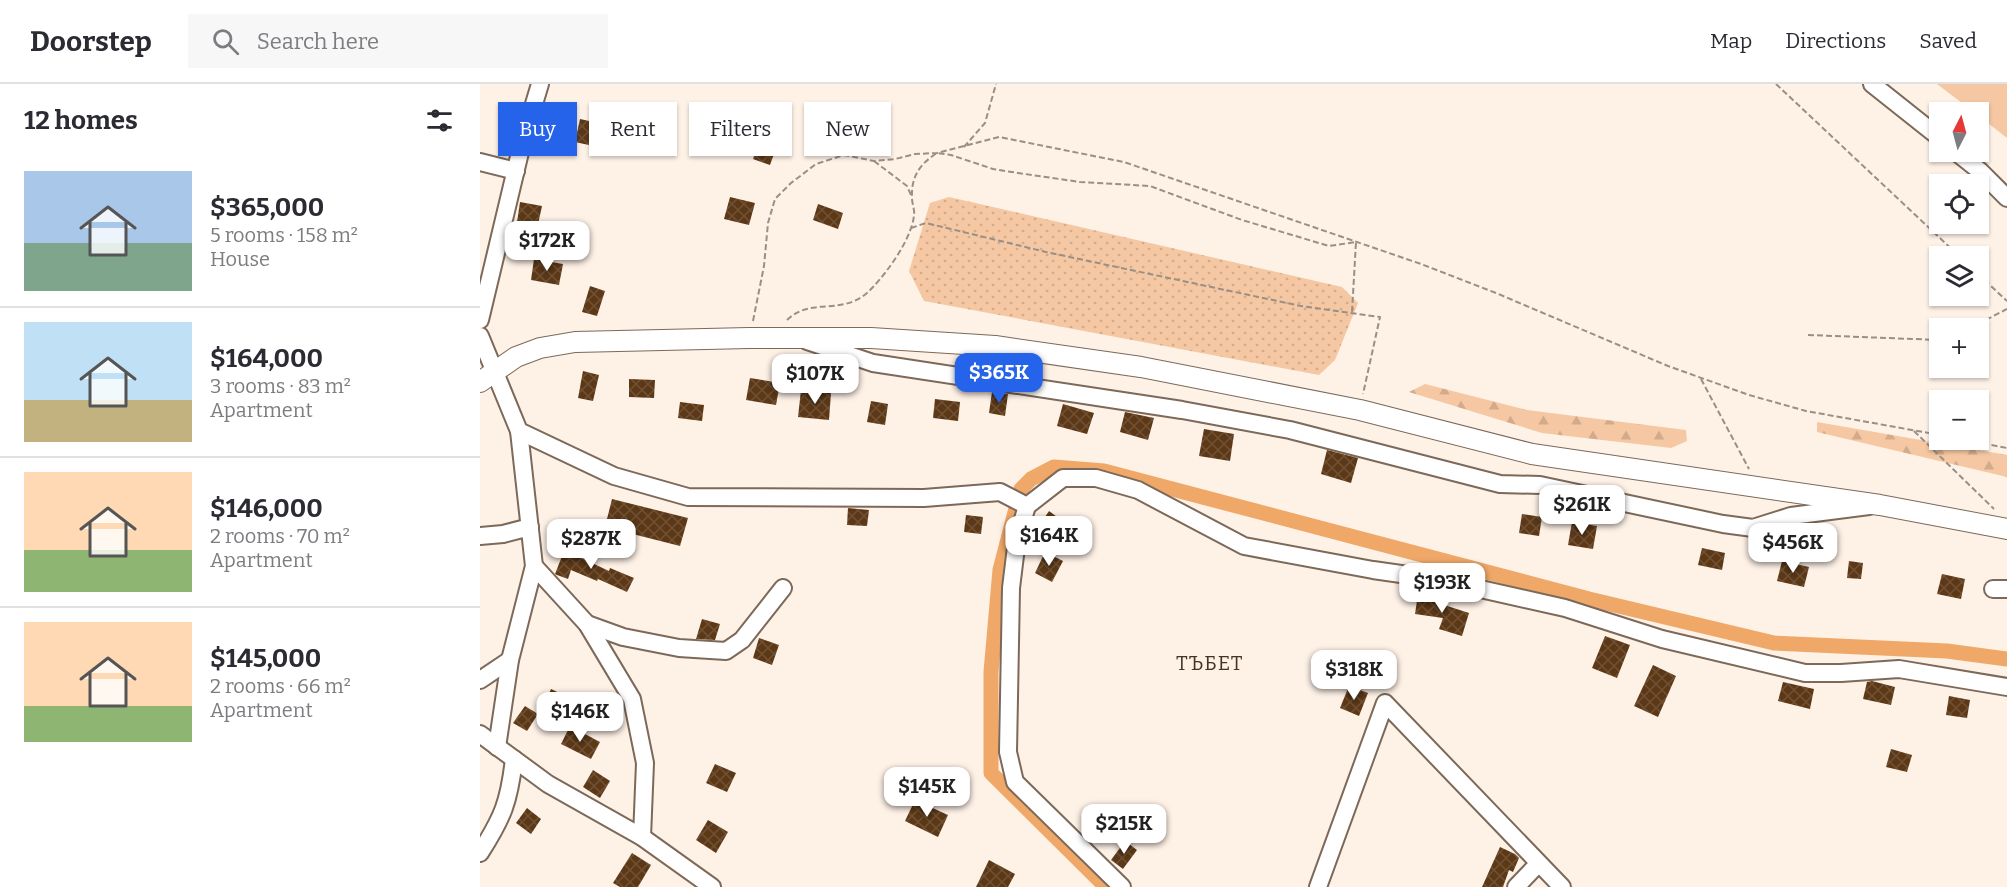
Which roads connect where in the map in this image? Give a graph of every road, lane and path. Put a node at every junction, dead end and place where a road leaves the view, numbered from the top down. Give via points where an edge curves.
1 (540, 84) edge
2 (996, 84) edge
3 (1776, 84) edge
4 (1872, 84) edge
5 (1929, 129) edge
6 (964, 147) junction
7 (937, 153) junction
8 (874, 161) junction
9 (480, 162) edge
10 (1969, 162) edge
11 (516, 171) junction
12 (912, 197) junction
13 (2007, 198) edge
14 (911, 228) junction
15 (1356, 242) junction
16 (1948, 246) edge
17 (1989, 284) edge
18 (2007, 301) edge
19 (2007, 309) edge
20 (1352, 312) junction
21 (1989, 318) edge
22 (480, 320) edge
23 (1808, 335) dead end
24 (480, 336) edge
25 (758, 338) junction
26 (798, 338) junction
27 (1929, 340) edge
28 (488, 376) edge
29 (1700, 377) junction
30 (1360, 410) junction
31 (1913, 430) junction
32 (519, 431) junction
33 (1929, 433) edge
34 (1989, 445) edge
35 (2007, 448) edge
36 (1758, 487) junction
37 (1880, 505) junction
38 (1027, 506) junction
39 (2003, 521) edge
40 (530, 527) junction
41 (480, 536) edge
42 (534, 566) junction
43 (783, 588) dead end
44 (587, 624) junction
45 (510, 660) junction
46 (480, 680) edge
47 (2007, 687) edge
48 (480, 734) edge
49 (497, 747) junction
50 (514, 759) junction
51 (642, 837) junction
52 (480, 853) edge
53 (1538, 864) junction
54 (712, 887) edge
55 (1122, 887) edge
56 (1318, 887) edge
57 (1516, 887) edge
58 (1562, 887) edge

1 - 11 street
2 - 6 path via 985,123
3 - 16 path
4 - 5 street
6 - 7 path
6 - 15 path via 999,136 1124,162
7 - 8 path
7 - 12 path via 923,163 914,178
7 - 15 path via 993,169 1080,182 1150,186 1329,246
8 - 12 path via 907,186
8 - 25 path via 844,155 816,164 775,199 768,223
9 - 11 street
10 - 13 street
11 - 22 street
12 - 14 path via 915,214
14 - 20 path via 926,223 1301,306
14 - 25 path via 899,254 858,301 796,311
15 - 20 path
15 - 29 path via 1496,293
17 - 18 path
19 - 21 path
20 - 30 path via 1380,317
23 - 27 path
24 - 28 street
25 - 26 main road
25 - 28 main road via 575,342 516,357
26 - 30 main road via 995,346 1141,367
26 - 37 street via 873,363 1290,430 1500,484 1540,485 1723,524 1753,528 1791,516
28 - 32 street
29 - 31 path via 1806,411
29 - 36 path
30 - 36 main road via 1532,454
31 - 33 path
31 - 39 path
32 - 38 street via 614,476 688,497 924,498 1000,492
32 - 40 street
34 - 35 path
36 - 37 main road
37 - 39 main road
38 - 47 street via 1063,478 1096,478 1138,490 1244,546 1436,579 1565,608 1662,639 1805,673 1899,669
38 - 55 street via 1017,539 1011,588 1010,762 1016,782
40 - 41 street
40 - 42 street
42 - 44 street
42 - 45 street
43 - 44 street via 742,640 726,651 668,646 623,637
44 - 51 street via 632,699 645,763
45 - 46 street
45 - 49 street
48 - 49 street
49 - 50 street
50 - 51 street via 548,784
50 - 52 street via 505,809
51 - 54 street
53 - 56 street via 1385,703
53 - 57 street
53 - 58 street

